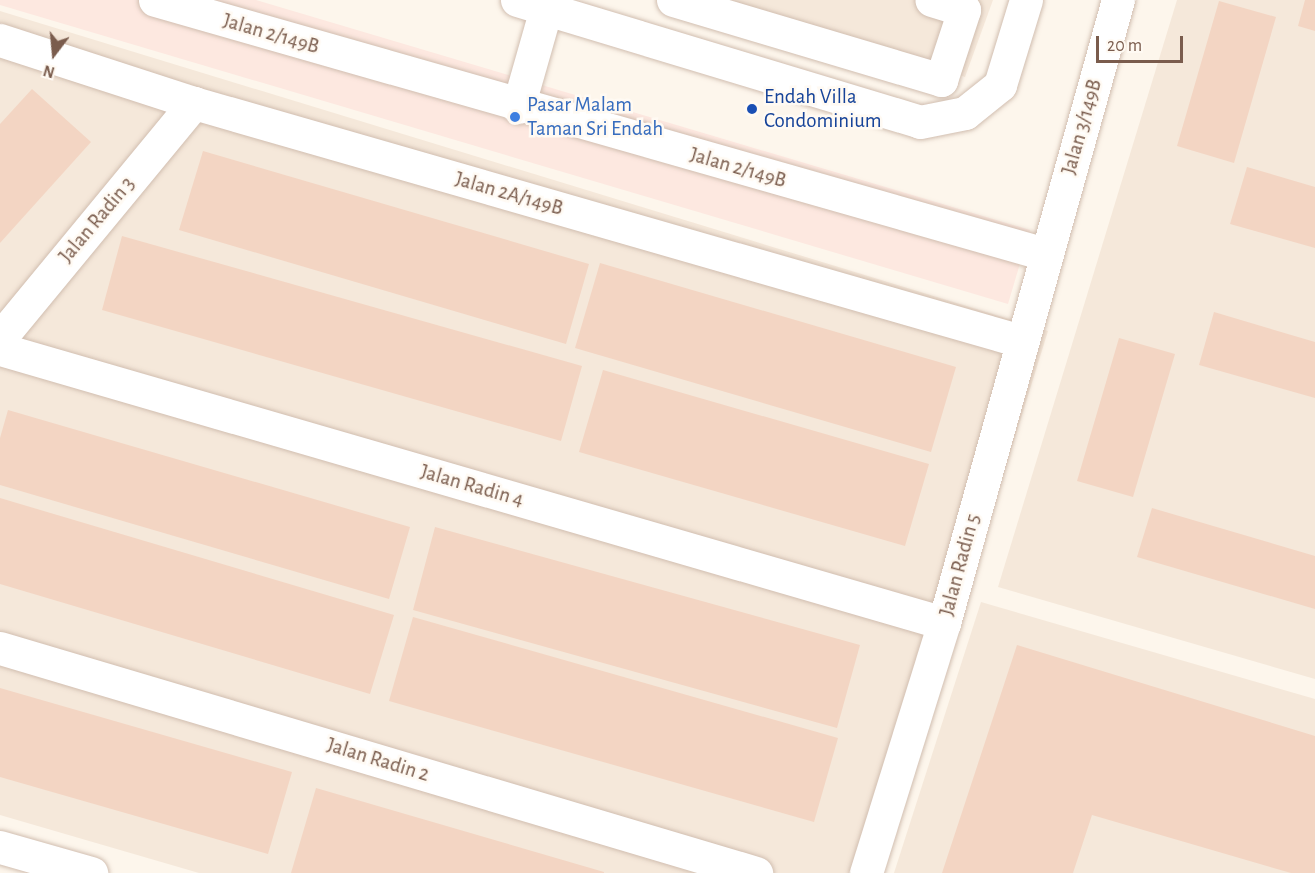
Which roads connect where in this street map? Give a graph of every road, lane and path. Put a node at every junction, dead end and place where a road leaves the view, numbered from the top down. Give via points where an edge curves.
1 (155, 0) edge
2 (931, 0) edge
3 (1026, 0) edge
4 (1118, 0) edge
5 (687, 2) edge
6 (531, 5) edge
7 (740, 10) edge
8 (0, 40) edge
9 (657, 44) junction
10 (194, 103) junction
11 (518, 107) junction
12 (1046, 254) junction
13 (0, 338) edge
14 (1021, 340) junction
15 (0, 349) edge
16 (944, 623) junction
17 (0, 648) edge
18 (0, 847) edge
19 (91, 873) edge
20 (756, 873) edge
21 (866, 873) edge

1 - 11 street, Jalan 2/149B
2 - 7 street via 964,10 941,80
3 - 9 street via 1000,85 965,113 920,123
4 - 12 street, Jalan 3/149B
5 - 7 street
5 - 9 street
6 - 9 street
6 - 11 street
8 - 10 street, Jalan 2A/149B
10 - 13 street, Jalan Radin 3
10 - 14 street, Jalan 2A/149B
11 - 12 street, Jalan 2/149B
12 - 14 street, Jalan Radin 5
14 - 16 street, Jalan Radin 5
15 - 16 street, Jalan Radin 4
16 - 21 street, Jalan Radin 5
17 - 20 street, Jalan Radin 2
18 - 19 street

